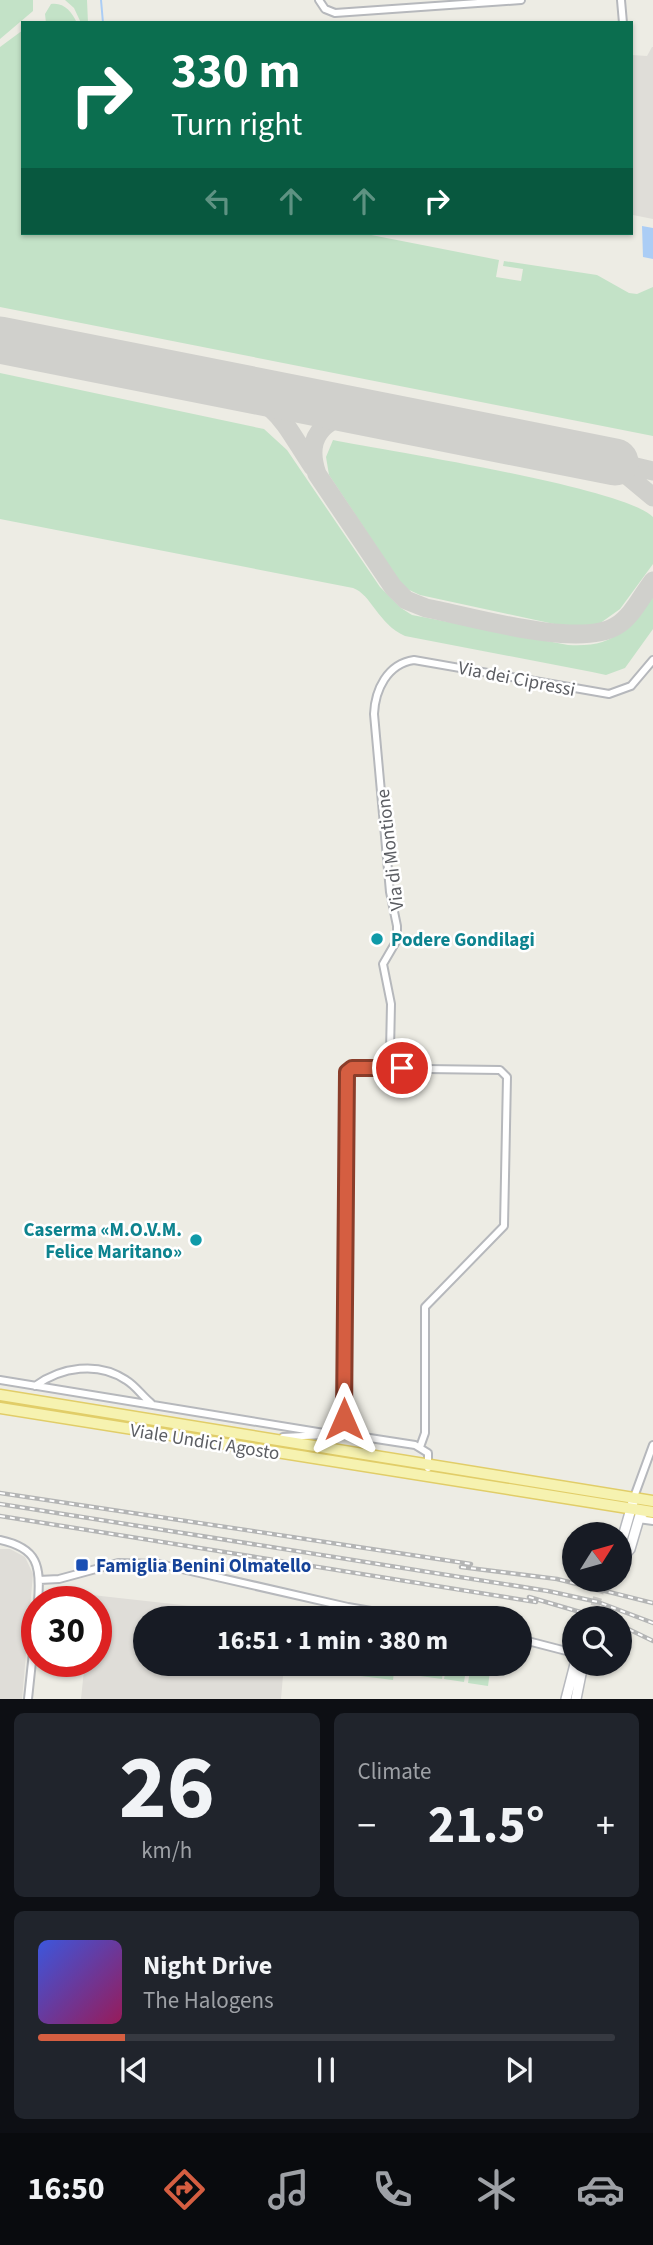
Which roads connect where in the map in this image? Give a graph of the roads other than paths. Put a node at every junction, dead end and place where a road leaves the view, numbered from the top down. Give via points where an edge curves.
1 (521, 0) edge
2 (621, 0) edge
3 (321, 3) edge
4 (623, 21) edge
5 (653, 660) edge
6 (380, 688) joint
7 (390, 1051) dead end
8 (0, 1380) edge
9 (24, 1384) junction
10 (35, 1386) junction
11 (0, 1395) edge
12 (22, 1399) junction
13 (156, 1406) junction
14 (0, 1408) edge
15 (20, 1411) junction
16 (324, 1433) junction
17 (344, 1434) junction
18 (266, 1437) junction
19 (653, 1445) edge
20 (419, 1447) junction
21 (430, 1463) junction
22 (411, 1475) junction
23 (634, 1497) junction
24 (653, 1501) edge
25 (630, 1513) junction
26 (646, 1514) edge
27 (653, 1521) edge
28 (627, 1522) edge
29 (0, 1540) edge
30 (632, 1545) edge
31 (39, 1580) junction
32 (39, 1586) edge
33 (344, 1606) edge
34 (532, 1642) edge
35 (562, 1650) edge
36 (572, 1676) edge
37 (581, 1676) edge
38 (30, 1677) edge
39 (28, 1699) edge
40 (565, 1699) edge
41 (576, 1699) edge

1 - 3 street via 340,12 331,12
2 - 4 street
5 - 6 street, Via dei Cipressi via 636,682 615,694 414,660 391,671
6 - 7 street, Via di Montione via 374,714 398,933 383,964 391,1004
8 - 9 street
9 - 10 street
9 - 12 street
10 - 13 street
10 - 13 street via 65,1371 99,1370 125,1379
11 - 12 main road, Viale Undici Agosto
12 - 15 street
12 - 18 main road, Viale Undici Agosto
13 - 16 street
14 - 15 main road, Viale Undici Agosto
15 - 22 main road, Viale Undici Agosto
16 - 17 street, Viale Undici Agosto
16 - 18 street, Viale Undici Agosto
17 - 20 street, Viale Undici Agosto
17 - 20 street via 347,1072 352,1068 500,1070 507,1077 505,1226 425,1307 425,1439
18 - 21 main road, Viale Undici Agosto
19 - 23 street
20 - 21 street via 428,1453
21 - 22 street via 425,1471
21 - 23 main road, Viale Undici Agosto
22 - 25 main road, Viale Undici Agosto
23 - 24 main road, Viale Undici Agosto
23 - 25 main road
25 - 26 main road, Viale Undici Agosto
25 - 28 main road
26 - 27 street
26 - 30 main road
29 - 31 street via 28,1551 39,1568
31 - 32 street
31 - 33 street via 118,1563 160,1564
34 - 35 street
36 - 40 main road
37 - 41 main road
38 - 39 street

